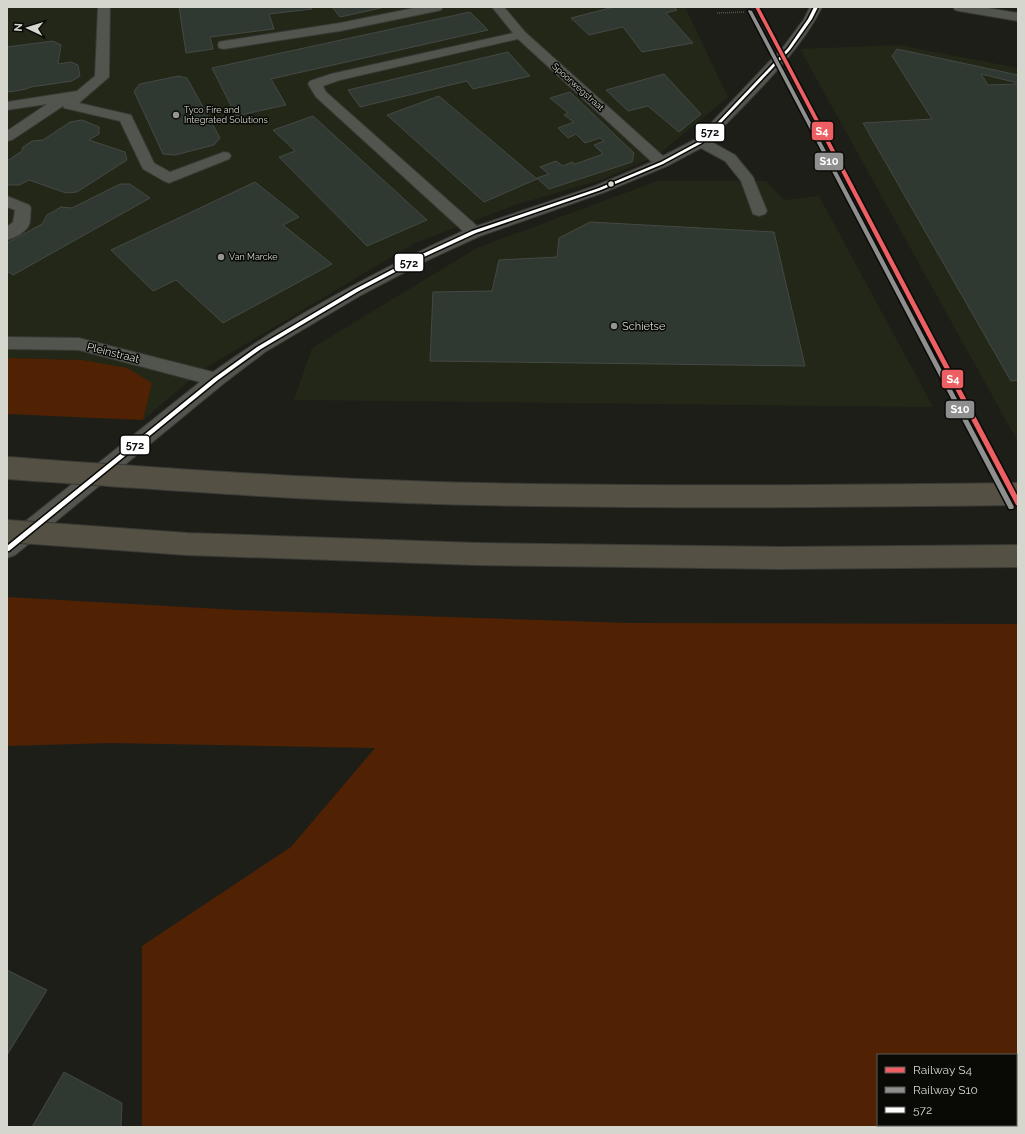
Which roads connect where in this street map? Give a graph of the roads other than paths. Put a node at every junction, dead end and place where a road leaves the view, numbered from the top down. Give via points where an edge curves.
1 (104, 7) edge
2 (437, 7) edge
3 (498, 7) edge
4 (816, 7) edge
5 (958, 7) edge
6 (394, 11) edge
7 (1018, 17) edge
8 (521, 35) junction
9 (224, 45) dead end
10 (74, 96) junction
11 (7, 106) edge
12 (7, 137) edge
13 (701, 142) junction
14 (224, 156) dead end
15 (662, 163) junction
16 (7, 201) edge
17 (759, 211) dead end
18 (474, 232) junction
19 (7, 235) edge
20 (7, 343) edge
21 (216, 379) junction
22 (7, 468) edge
23 (1018, 494) edge
24 (7, 531) edge
25 (7, 549) edge
26 (1018, 556) edge

1 - 10 street via 102,77
2 - 6 street
3 - 8 street, Spoorwegstraat
4 - 13 street via 789,49
5 - 7 street
6 - 9 street via 340,27
8 - 15 street, Spoorwegstraat
8 - 18 street via 315,84 321,94
10 - 11 street
10 - 12 street
10 - 14 street via 69,105 126,118 148,166 169,178
13 - 15 street
13 - 17 street via 730,158 748,180
15 - 18 street via 600,189
16 - 19 street via 23,208 21,224
18 - 21 street via 357,290 259,348
20 - 21 street, Pleinstraat via 79,344
21 - 25 street
22 - 23 highway, bridge via 213,483 476,494 758,497
24 - 26 highway, bridge via 187,544 478,554 780,558

